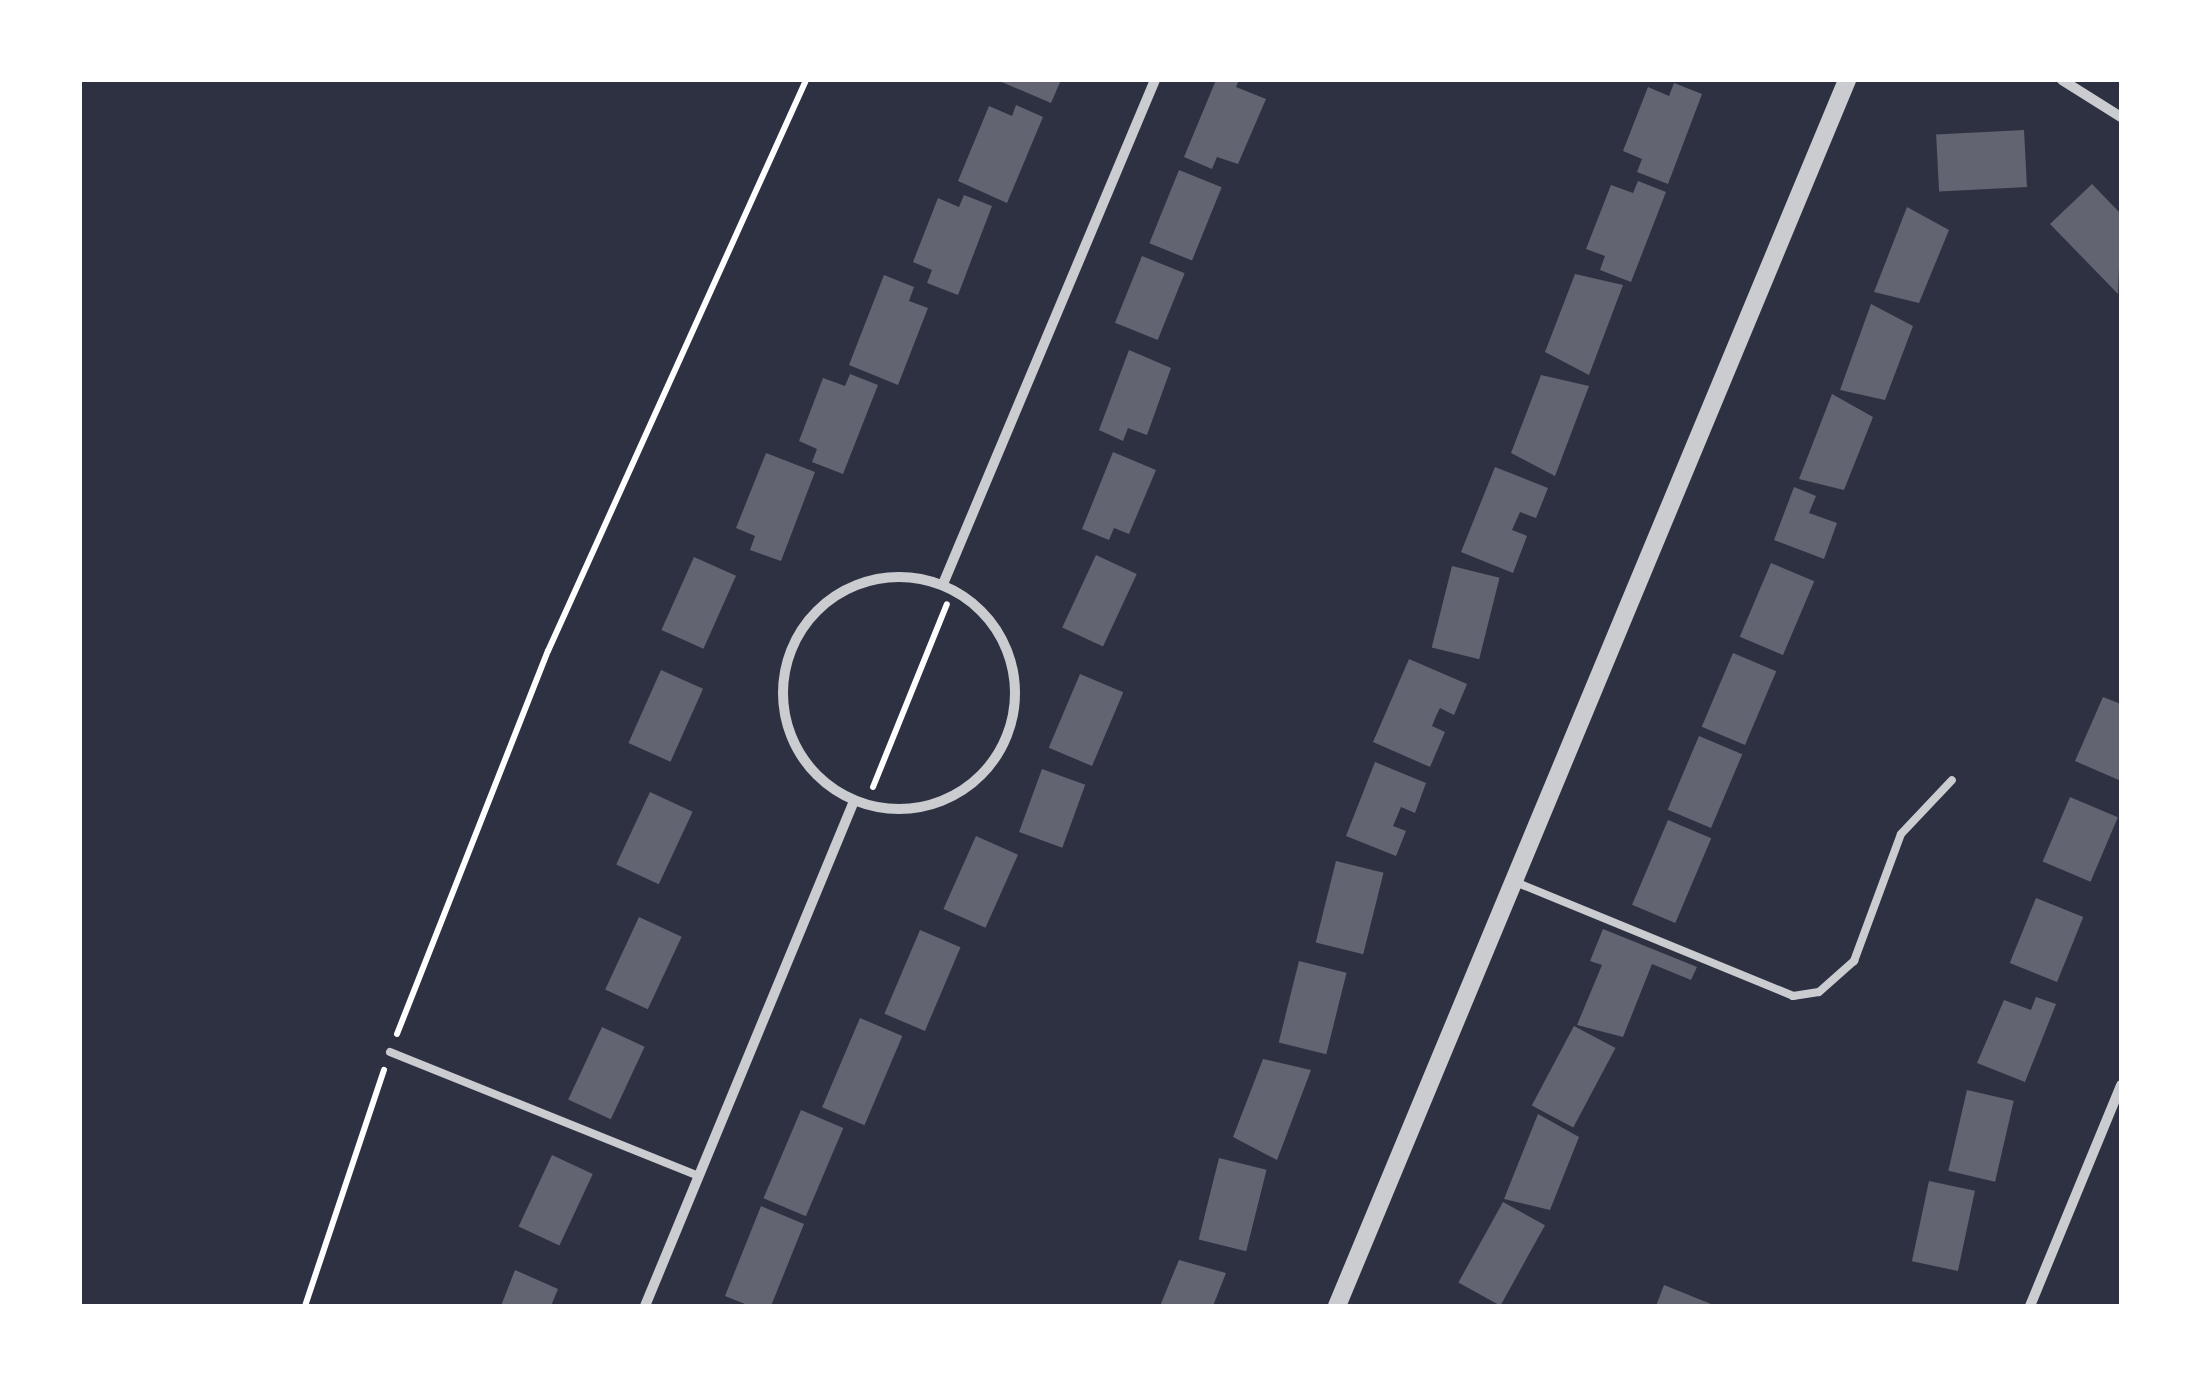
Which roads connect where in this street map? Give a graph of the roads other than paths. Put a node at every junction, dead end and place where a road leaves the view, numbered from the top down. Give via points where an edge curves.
1 (1155, 80) edge
2 (1847, 80) edge
3 (2062, 80) edge
4 (2121, 117) edge
5 (948, 586) junction
6 (1952, 780) dead end
7 (860, 803) junction
8 (1513, 882) junction
9 (390, 1052) road end
10 (2121, 1084) edge
11 (698, 1176) junction
12 (1341, 1305) edge
13 (644, 1306) edge
14 (2030, 1306) edge

1 - 5 street
2 - 8 street
3 - 4 street
5 - 7 street via 987,615 1012,662 1016,701 1006,740 967,788 940,803 896,810
5 - 7 street via 890,576 858,583 823,604 800,630 784,671 784,712 793,741 813,773
6 - 8 lane via 1902,834 1854,961 1819,992 1793,996
7 - 11 street
8 - 12 street
9 - 11 lane
10 - 14 street
11 - 13 street

